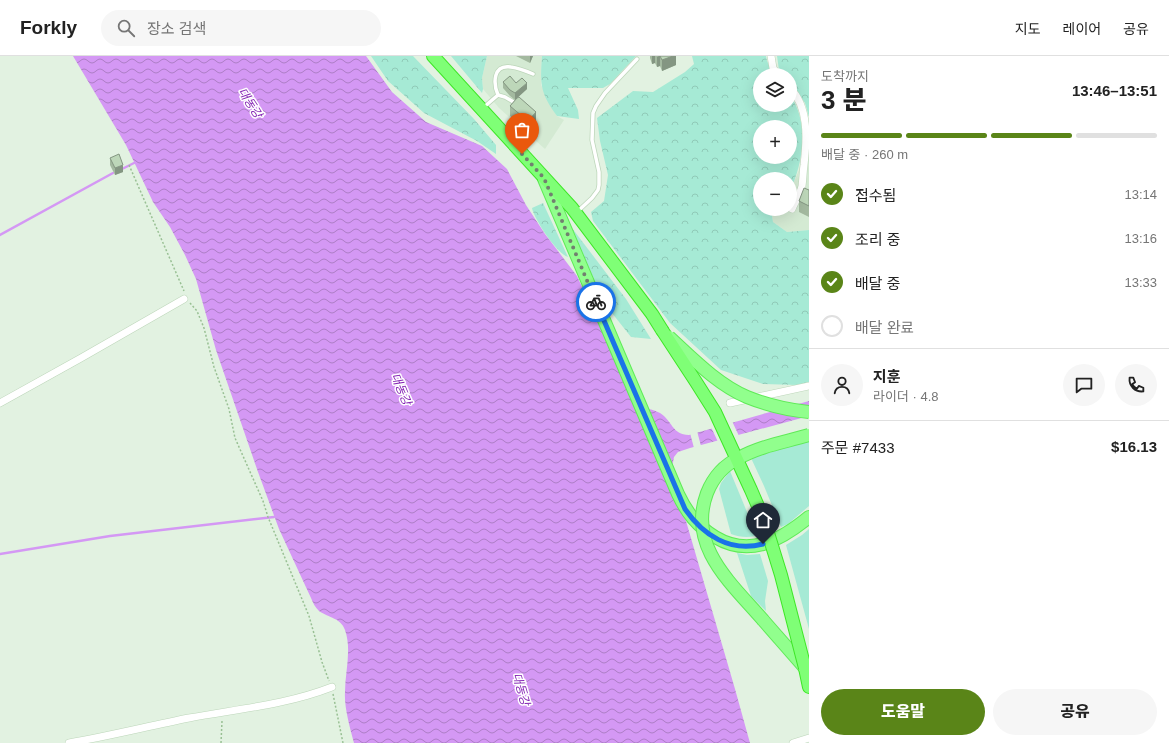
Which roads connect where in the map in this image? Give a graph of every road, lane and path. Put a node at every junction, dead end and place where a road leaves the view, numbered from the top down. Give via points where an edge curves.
1 (433, 56) edge
2 (771, 56) edge
3 (637, 59) dead end
4 (773, 68) edge
5 (533, 74) dead end
6 (498, 95) junction
7 (797, 97) edge
8 (518, 105) edge
9 (481, 109) junction
10 (129, 165) dead end
11 (544, 178) junction
12 (797, 198) edge
13 (574, 210) junction
14 (184, 297) junction
15 (662, 330) junction
16 (809, 386) edge
17 (0, 403) edge
18 (730, 403) dead end
19 (809, 412) edge
20 (809, 435) edge
21 (809, 517) edge
22 (805, 668) junction
23 (332, 687) junction
24 (809, 687) edge
25 (223, 713) junction
26 (809, 738) edge
27 (69, 743) edge
28 (221, 743) edge
29 (343, 743) edge
30 (793, 743) edge

1 - 9 highway
2 - 4 street
3 - 13 lane via 605,93 593,113 592,140 599,185 592,198
5 - 6 lane via 509,66 502,68 496,73 494,81
6 - 8 lane
6 - 9 lane
7 - 12 street via 806,122 802,187
9 - 11 highway
10 - 14 path via 184,290
11 - 13 highway
11 - 21 main road, bridge via 675,487 691,518 705,531 726,544 752,547 784,536
13 - 15 highway
14 - 17 street
14 - 23 path via 197,310 204,328 229,409 235,438 263,501 308,616
15 - 19 main road, bridge via 697,362 737,392 772,406
15 - 22 highway, bridge via 715,412 752,490 781,575
16 - 18 street
20 - 22 main road, bridge via 751,452 727,465 710,485 702,518 707,547 722,574
22 - 24 highway
23 - 25 street via 287,701
23 - 29 path
25 - 27 street
25 - 28 path
26 - 30 street

